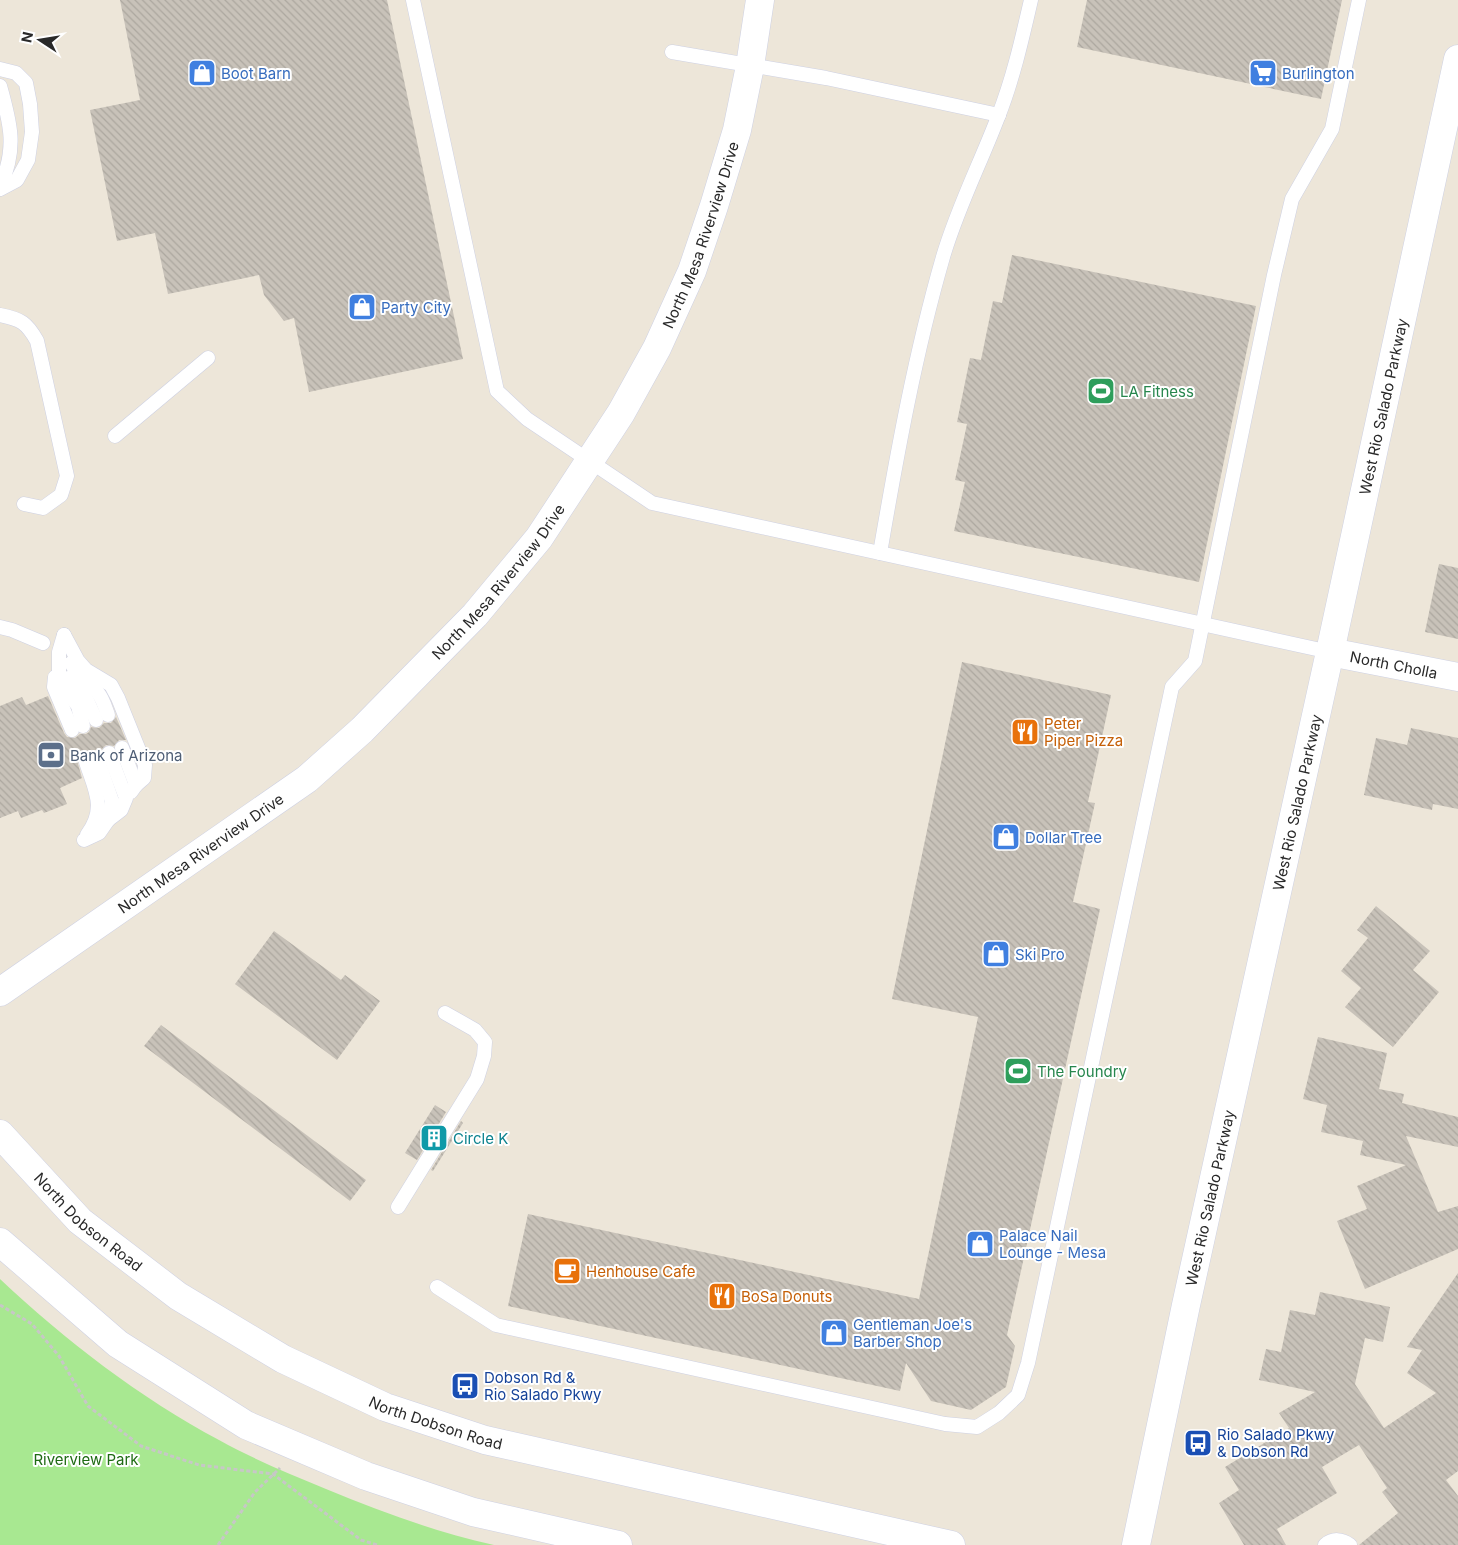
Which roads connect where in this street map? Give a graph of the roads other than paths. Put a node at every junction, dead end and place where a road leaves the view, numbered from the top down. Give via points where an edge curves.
1 (413, 0) edge
2 (760, 0) edge
3 (1031, 0) edge
4 (1359, 0) edge
5 (672, 52) dead end
6 (1458, 59) edge
7 (750, 66) junction
8 (0, 69) edge
9 (0, 86) edge
10 (999, 115) junction
11 (0, 188) edge
12 (0, 315) edge
13 (208, 358) dead end
14 (115, 436) dead end
15 (590, 462) junction
16 (24, 504) dead end
17 (880, 554) junction
18 (1203, 624) junction
19 (0, 627) edge
20 (64, 635) junction
21 (43, 643) dead end
22 (1330, 652) junction
23 (1458, 677) edge
24 (103, 755) junction
25 (136, 785) junction
26 (126, 798) junction
27 (108, 820) junction
28 (0, 992) edge
29 (445, 1013) dead end
30 (0, 1134) edge
31 (398, 1207) dead end
32 (0, 1242) edge
33 (437, 1288) dead end
34 (618, 1545) edge
35 (952, 1545) edge
36 (1136, 1545) edge
37 (1325, 1545) edge
38 (1350, 1545) edge

1 - 15 lane via 497,391 527,419
2 - 7 main road, North Mesa Riverview Drive
3 - 10 lane
4 - 18 lane via 1332,129 1292,199
5 - 7 lane
6 - 22 main road, West Rio Salado Parkway
7 - 10 lane via 826,78
7 - 15 main road, North Mesa Riverview Drive via 737,130 692,271 657,348
8 - 11 lane via 16,73 26,83 32,132 28,160 17,180
9 - 11 lane via 12,146 8,170
10 - 17 lane via 959,209 943,257 905,416
12 - 16 lane via 15,318 29,326 37,341 67,476 61,495 43,508
13 - 14 lane
15 - 17 lane via 652,503
15 - 28 main road, North Mesa Riverview Drive via 539,538 475,615 362,730 307,780
17 - 18 lane
18 - 22 lane
18 - 33 lane via 1195,662 1172,687 1028,1363 1018,1395 999,1413 977,1427 945,1424 496,1325
19 - 21 lane
20 - 20 lane via 72,664 104,702 90,723 62,683 58,664
20 - 25 lane via 78,661 86,670 111,685 118,698 145,765 144,778
22 - 23 main road, North Cholla
22 - 36 main road, West Rio Salado Parkway
24 - 25 lane
24 - 26 lane
24 - 27 lane via 112,802
24 - 27 lane via 98,817 84,840 99,832
25 - 26 lane
26 - 27 lane via 121,810
29 - 31 lane via 475,1030 485,1042 484,1056 477,1079
30 - 35 main road, North Dobson Road via 80,1221 178,1296 283,1359 385,1407 485,1440
32 - 34 main road via 118,1344 246,1425 366,1476 473,1512
37 - 38 lane via 1334,1540

